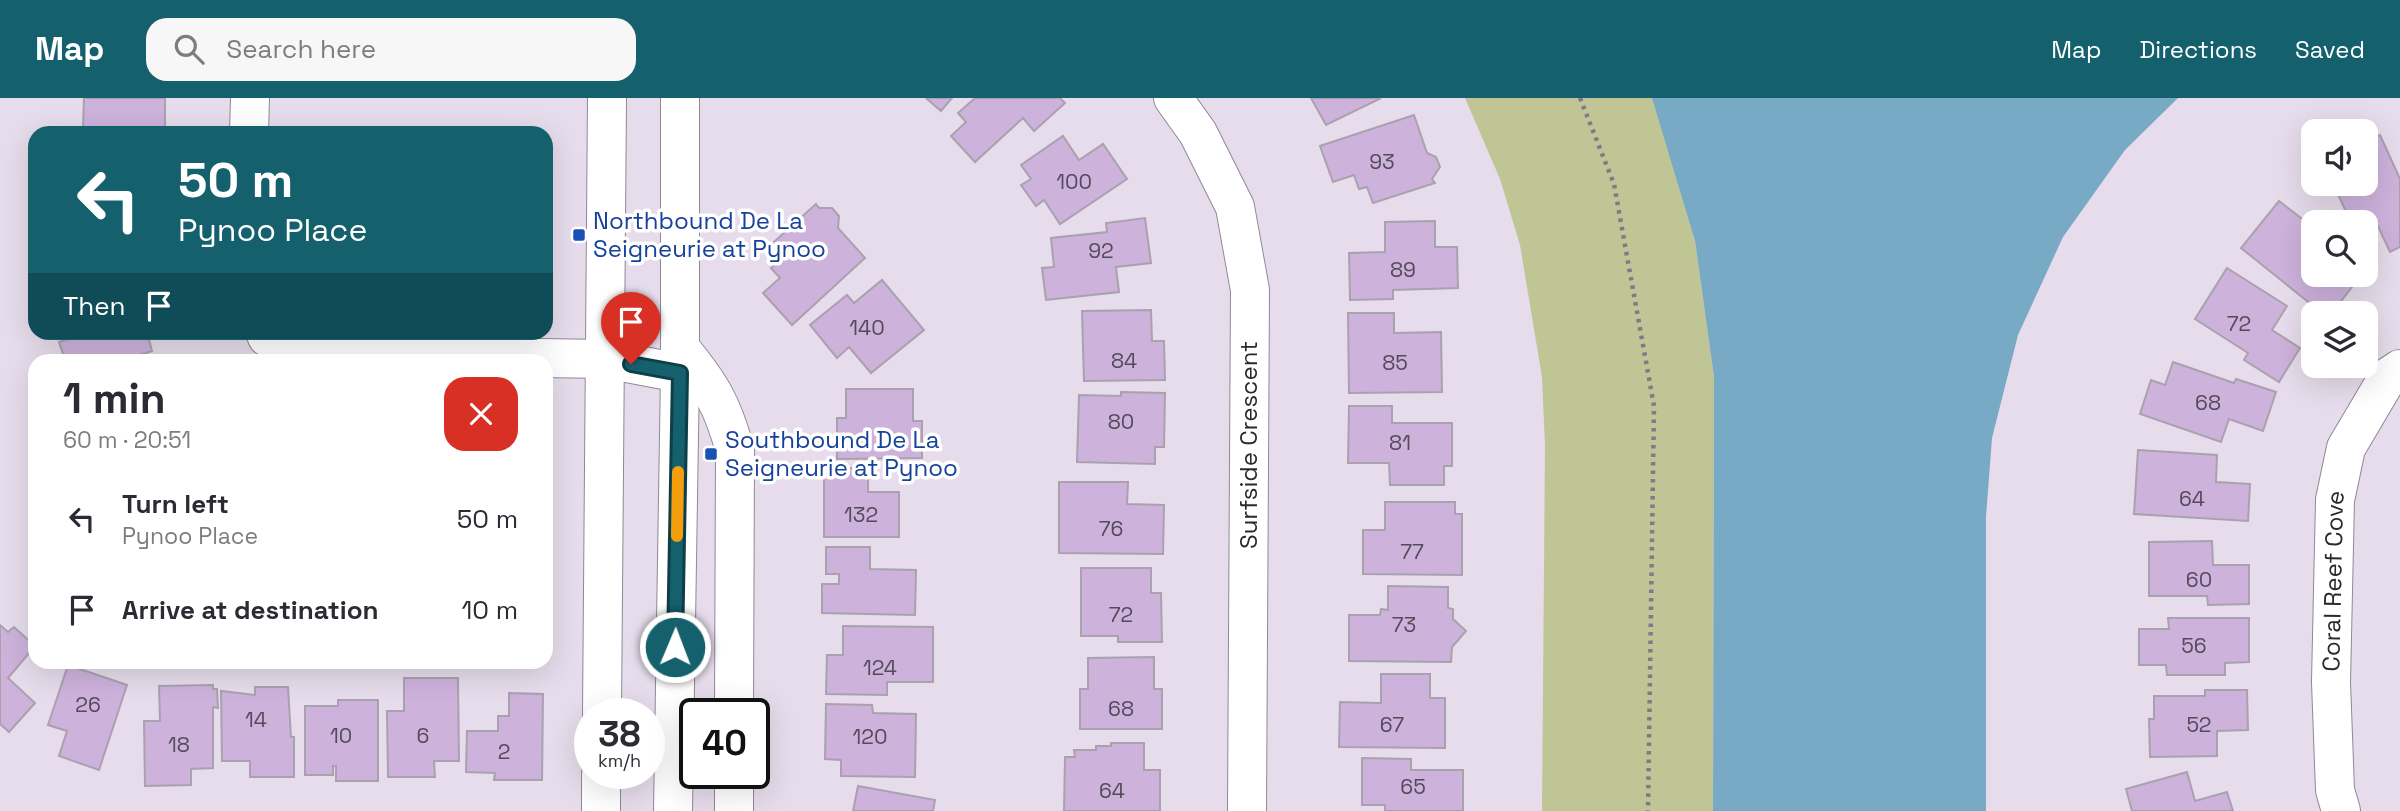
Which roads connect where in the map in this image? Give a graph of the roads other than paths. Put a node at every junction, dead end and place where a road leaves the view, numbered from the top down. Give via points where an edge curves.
1 (250, 98) edge
2 (607, 98) edge
3 (680, 98) edge
4 (1173, 98) edge
5 (250, 126) edge
6 (273, 340) edge
7 (303, 354) edge
8 (553, 358) edge
9 (606, 359) junction
10 (680, 361) junction
11 (2400, 369) edge
12 (602, 698) edge
13 (734, 698) edge
14 (601, 789) edge
15 (734, 789) edge
16 (601, 811) edge
17 (673, 811) edge
18 (734, 811) edge
19 (1247, 811) edge
20 (2340, 811) edge

1 - 5 street
2 - 9 street
3 - 10 street
4 - 19 street, Surfside Crescent via 1198,133 1235,207 1250,290
6 - 7 street
8 - 9 street
9 - 10 street
9 - 12 street
10 - 13 street via 703,376 725,412 735,451
10 - 17 street
11 - 20 street, Coral Reef Cove via 2388,377 2346,448 2335,500 2331,682 2335,790
14 - 16 street
15 - 18 street

